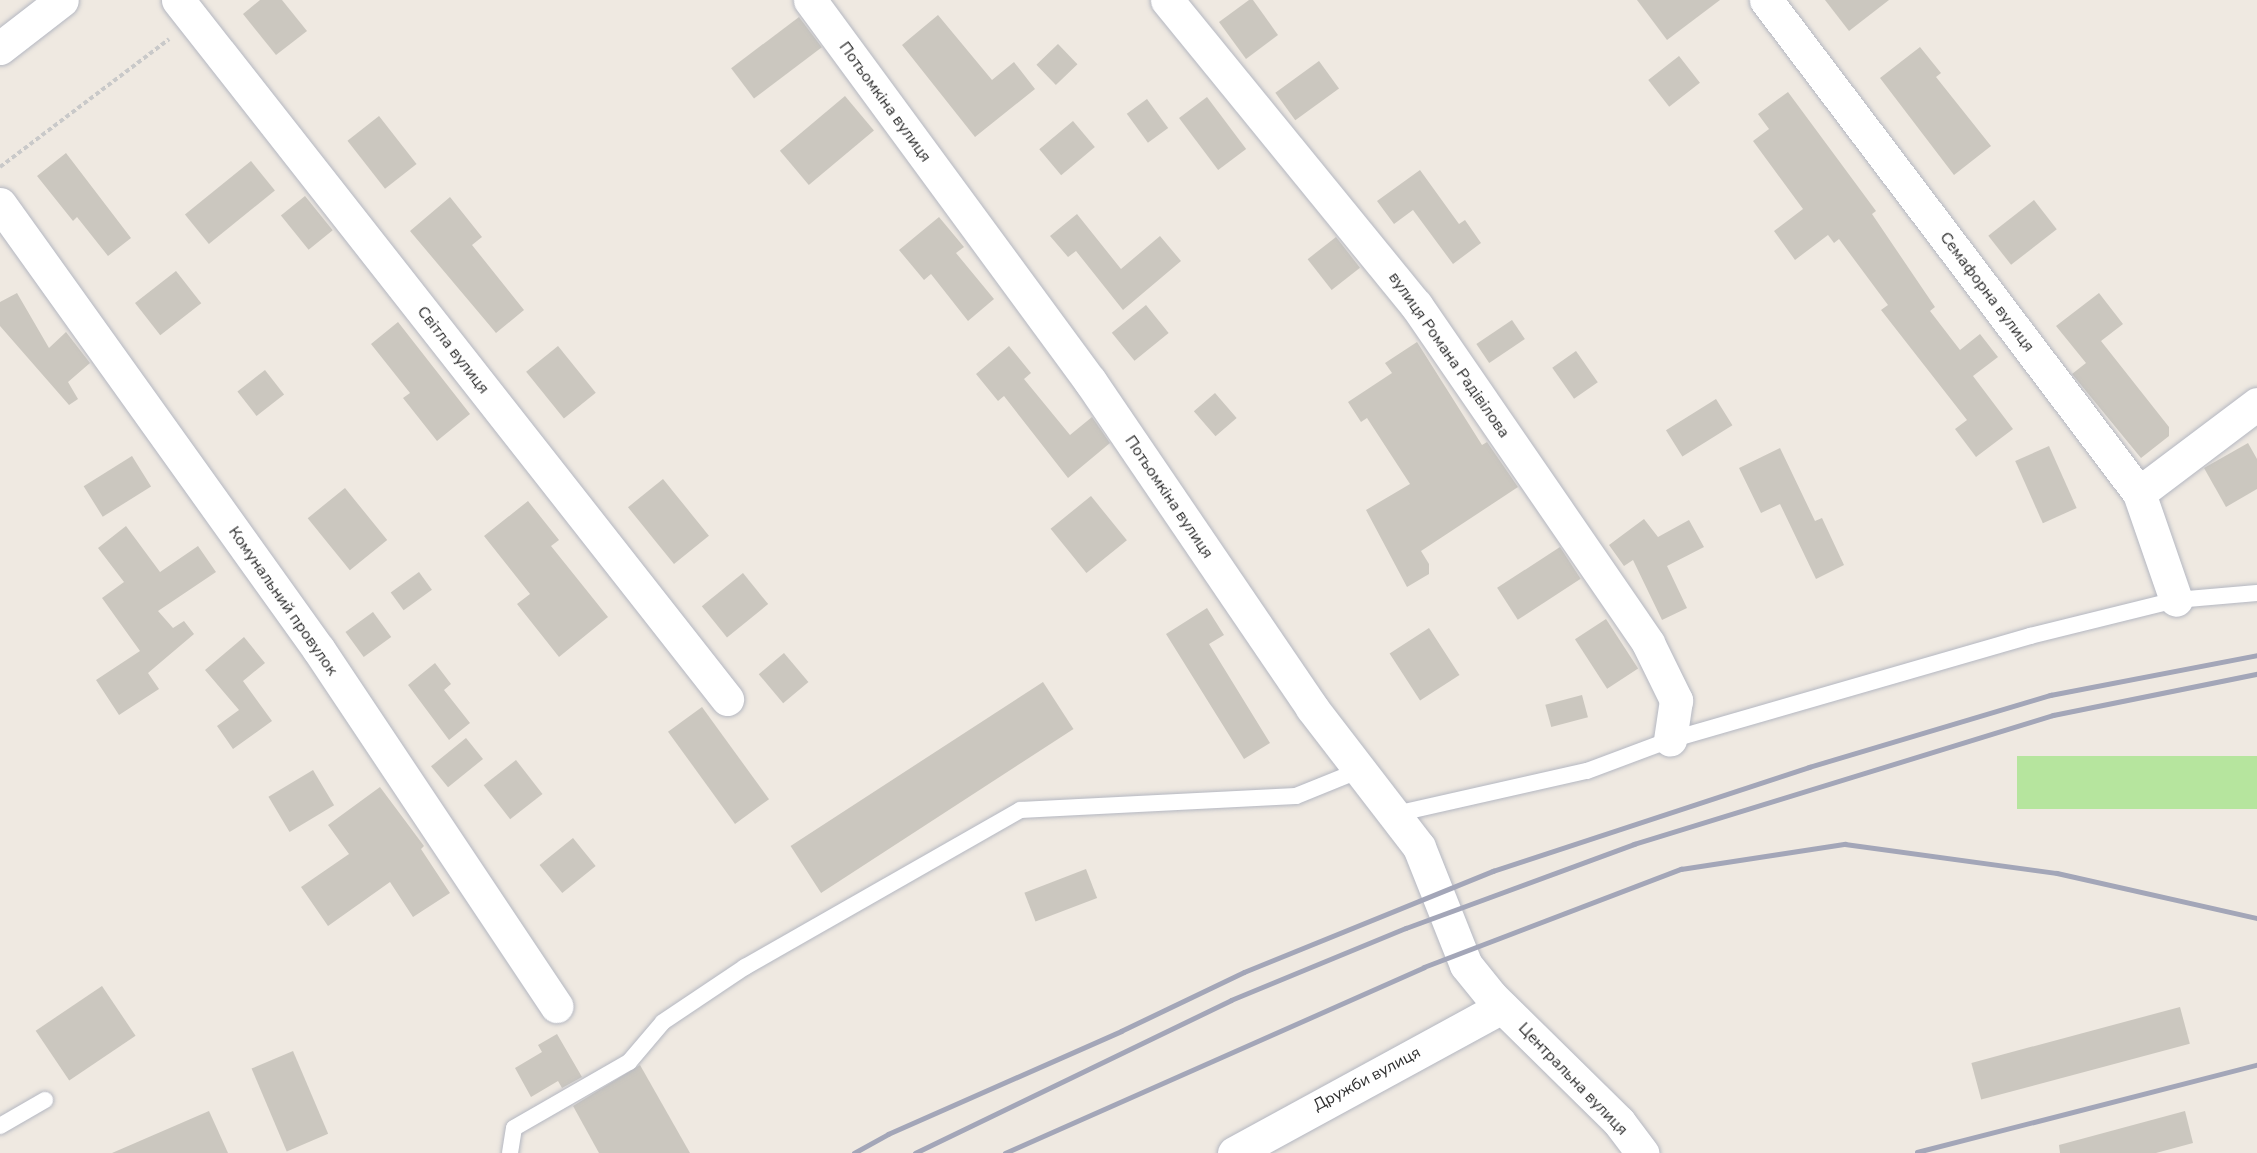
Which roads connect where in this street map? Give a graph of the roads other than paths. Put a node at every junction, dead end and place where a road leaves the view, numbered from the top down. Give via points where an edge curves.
1 (62, 0) edge
2 (810, 0) edge
3 (1167, 0) edge
4 (1766, 0) edge
5 (186, 10) edge
6 (0, 48) edge
7 (0, 204) edge
8 (2257, 404) edge
9 (2139, 493) junction
10 (2257, 593) edge
11 (2176, 600) junction
12 (727, 699) dead end
13 (1670, 740) junction
14 (1360, 771) junction
15 (1391, 815) junction
16 (556, 1005) dead end
17 (1502, 1007) junction
18 (45, 1100) dead end
19 (0, 1126) edge
20 (510, 1153) edge
21 (1234, 1153) edge
22 (1642, 1153) edge

1 - 6 street
2 - 14 street, Потьомкіна вулиця via 1090,381 1312,708
3 - 13 street, вулиця Романа Радівілова via 1416,305 1641,633 1676,700
4 - 9 street, Семафорна вулиця
5 - 12 street, Світла вулиця
7 - 16 street, Комунальний провулок via 319,650
8 - 9 street
9 - 11 street, Семафорна вулиця
10 - 11 lane
11 - 13 lane via 2030,636
13 - 15 lane via 1587,771
14 - 15 street, Потьомкіна вулиця
14 - 20 lane via 1296,796 1020,810 718,985 663,1022 629,1062 514,1128
15 - 17 street, Потьомкіна вулиця via 1419,847 1466,965
17 - 21 street, Дружби вулиця
17 - 22 street, Центральна вулиця via 1619,1122
18 - 19 lane

